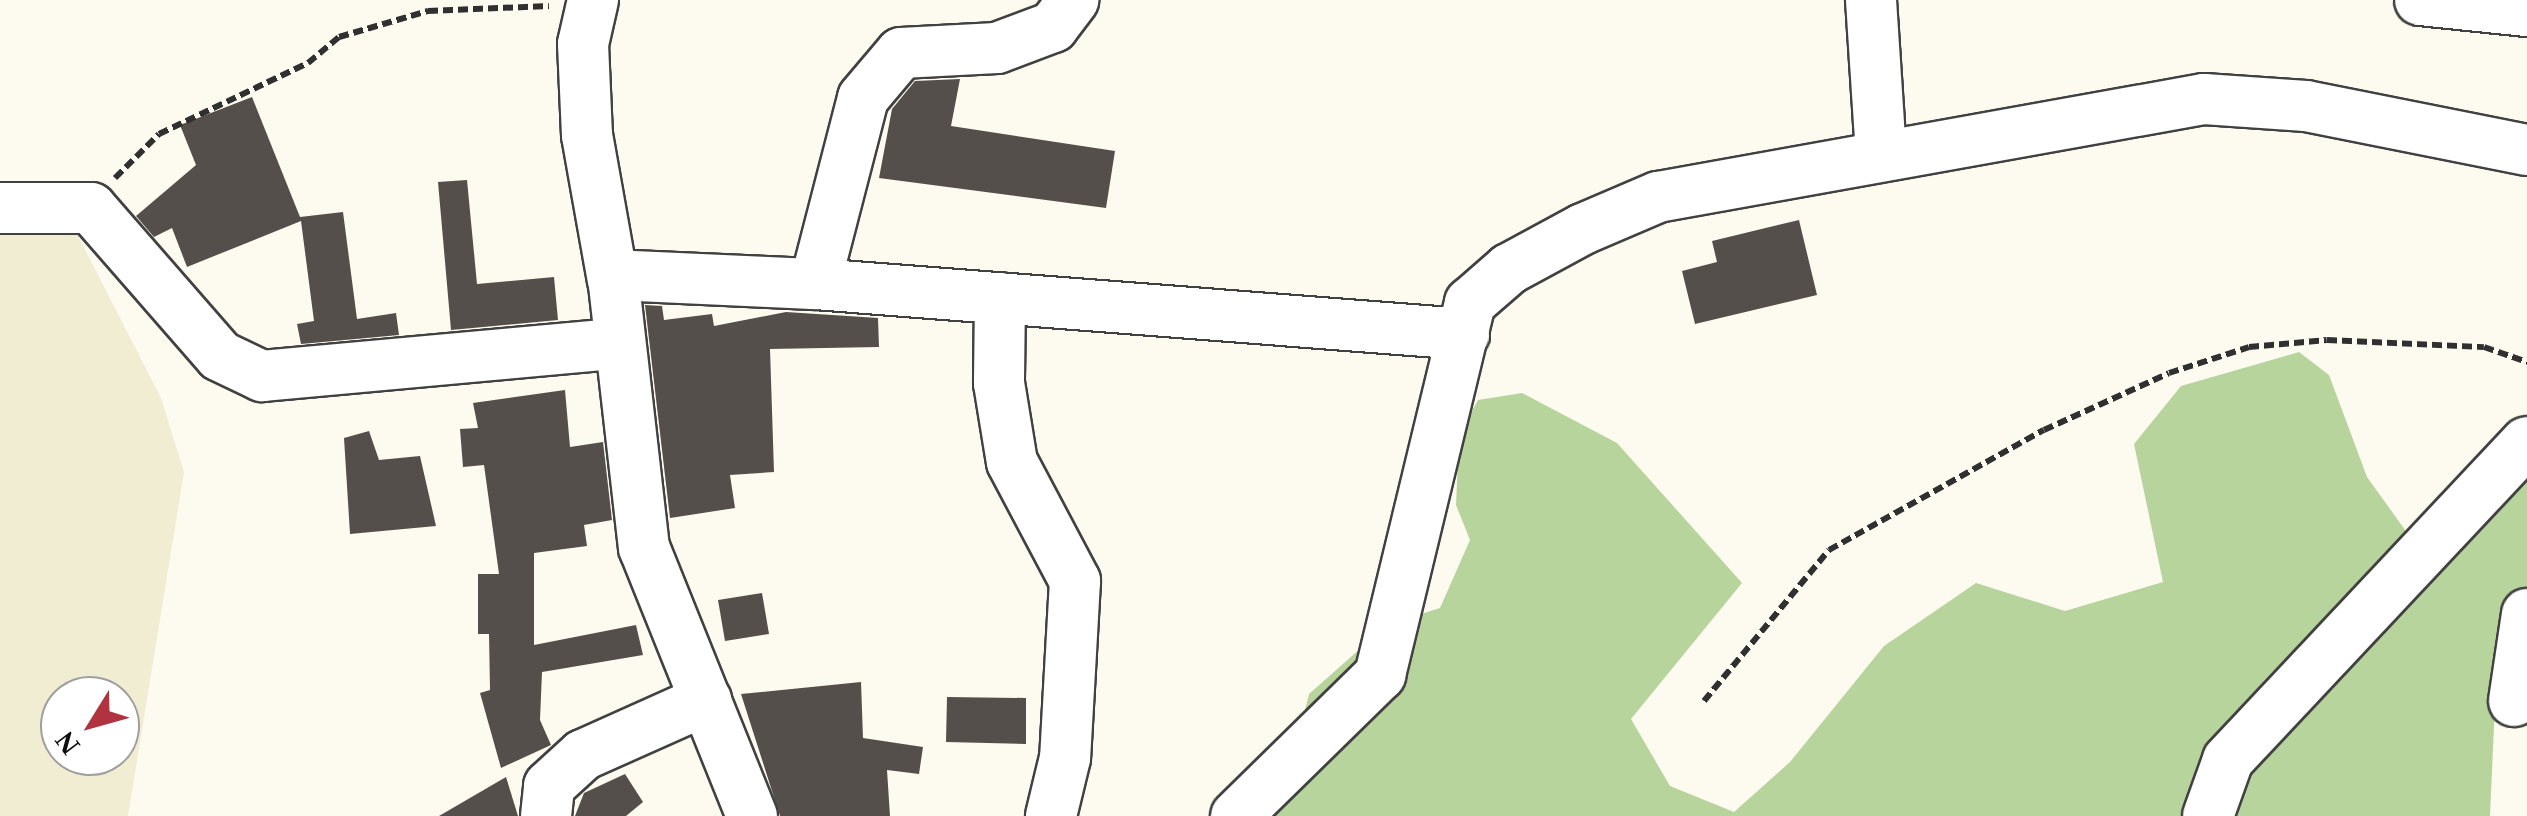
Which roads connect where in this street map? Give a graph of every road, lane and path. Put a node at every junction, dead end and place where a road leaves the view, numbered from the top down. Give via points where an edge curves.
1 (1073, 0) edge
2 (1871, 0) edge
3 (2420, 0) edge
4 (579, 2) edge
5 (2527, 11) edge
6 (2527, 150) edge
7 (1880, 156) junction
8 (0, 208) edge
9 (90, 208) junction
10 (613, 281) junction
11 (815, 284) junction
12 (1000, 298) junction
13 (1464, 334) junction
14 (616, 344) junction
15 (2527, 362) edge
16 (2527, 442) edge
17 (2527, 614) edge
18 (706, 700) junction
19 (1704, 701) dead end
20 (2514, 701) dead end
21 (546, 816) edge
22 (752, 816) edge
23 (1051, 816) edge
24 (1236, 816) edge
25 (2208, 816) edge

1 - 11 street via 1054,27 997,48 901,52 863,98
2 - 7 street
3 - 5 street
4 - 9 path via 397,15 339,37 308,63 159,134
4 - 10 street via 586,136
6 - 7 street via 2306,106 2204,99
7 - 13 street via 1658,197 1509,269 1470,303
8 - 9 street
9 - 14 street via 220,356 262,376
10 - 11 street
10 - 14 street
11 - 12 street
12 - 13 street
12 - 23 street via 999,383 1012,462 1075,581 1065,758
13 - 24 street via 1380,675
14 - 18 street via 644,548
15 - 19 path via 2484,347 2327,340 2249,347 2169,372 2044,430 1829,550
16 - 25 street via 2228,760
17 - 20 street
18 - 21 street via 583,755 549,786
18 - 22 street

